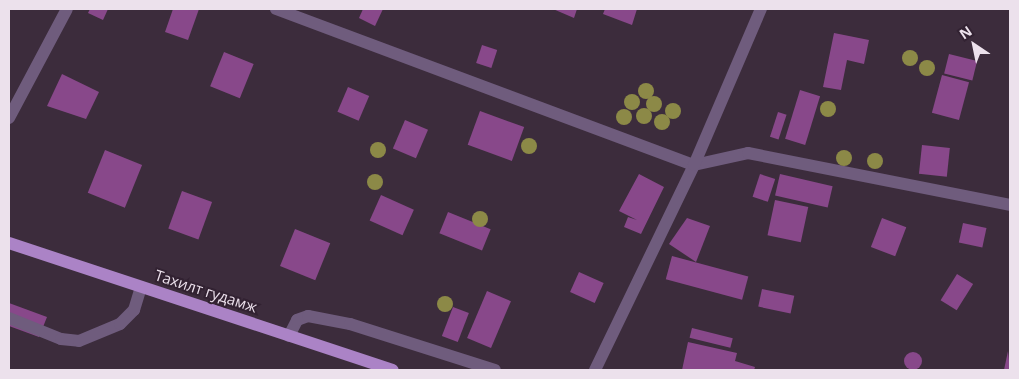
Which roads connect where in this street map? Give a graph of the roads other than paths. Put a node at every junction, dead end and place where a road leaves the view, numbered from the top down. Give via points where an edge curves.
1 (67, 9) edge
2 (276, 9) edge
3 (761, 9) edge
4 (9, 118) edge
5 (694, 165) junction
6 (1010, 205) edge
7 (9, 243) edge
8 (141, 287) junction
9 (9, 318) edge
10 (289, 336) junction
11 (392, 370) edge
12 (495, 370) edge
13 (595, 370) edge

1 - 4 street
2 - 5 street
3 - 5 street
5 - 6 street via 748,153
5 - 13 street
7 - 8 main road, Тахилт гудамж
8 - 9 street via 134,310 120,324 80,341 61,340
8 - 10 main road, Тахилт гудамж
10 - 11 main road, Тахилт гудамж
10 - 12 street via 297,320 308,316 350,324

